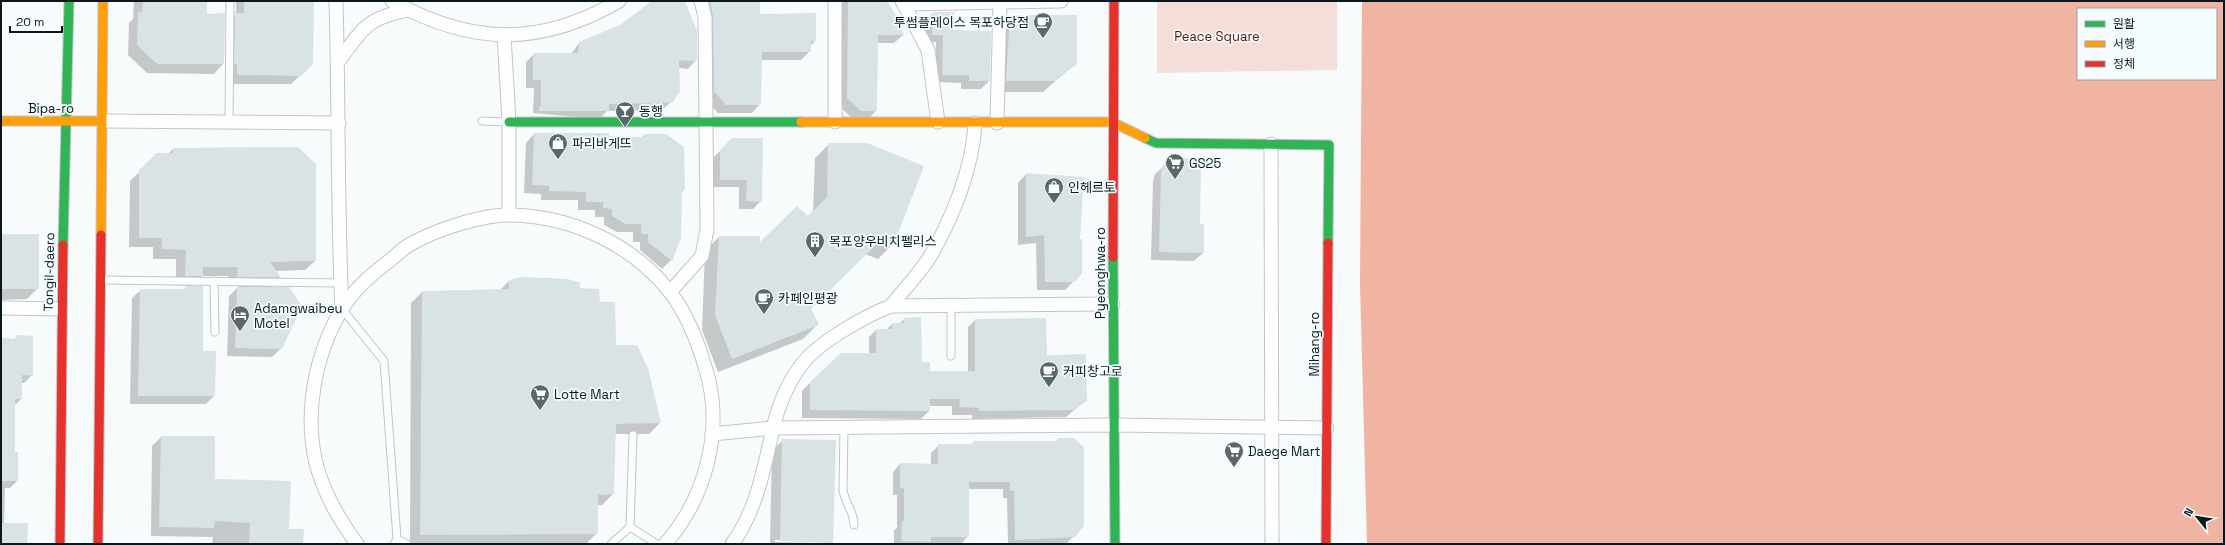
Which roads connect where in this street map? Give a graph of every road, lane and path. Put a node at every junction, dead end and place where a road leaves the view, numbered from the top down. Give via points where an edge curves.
1 (69, 1) edge
2 (103, 1) edge
3 (230, 1) edge
4 (336, 1) edge
5 (392, 1) edge
6 (619, 1) edge
7 (701, 1) edge
8 (835, 1) edge
9 (1061, 1) edge
10 (1114, 1) edge
11 (909, 2) edge
12 (1000, 2) edge
13 (408, 10) junction
14 (504, 35) junction
15 (338, 62) junction
16 (1, 121) edge
17 (66, 121) junction
18 (101, 121) junction
19 (482, 121) dead end
20 (229, 122) junction
21 (509, 122) junction
22 (704, 122) junction
23 (835, 122) junction
24 (938, 122) junction
25 (1112, 122) junction
26 (339, 123) junction
27 (975, 123) junction
28 (997, 123) junction
29 (1271, 144) junction
30 (509, 215) junction
31 (100, 280) junction
32 (214, 281) junction
33 (341, 283) junction
34 (670, 292) junction
35 (1113, 304) junction
36 (891, 306) junction
37 (951, 306) junction
38 (1, 308) edge
39 (61, 309) junction
40 (342, 309) junction
41 (215, 332) dead end
42 (951, 356) dead end
43 (1114, 425) junction
44 (1272, 427) junction
45 (773, 428) junction
46 (844, 428) junction
47 (1327, 428) junction
48 (712, 434) junction
49 (633, 435) dead end
50 (854, 525) dead end
51 (630, 527) junction
52 (395, 541) edge
53 (60, 544) edge
54 (98, 544) edge
55 (357, 544) edge
56 (407, 544) edge
57 (611, 544) edge
58 (657, 544) edge
59 (665, 544) edge
60 (732, 544) edge
61 (1115, 544) edge
62 (1272, 544) edge
63 (1326, 544) edge

1 - 17 street, Tongil-daero
2 - 18 street
3 - 20 lane
4 - 15 street
5 - 13 street
6 - 14 street via 598,14 568,26 536,33
7 - 22 street via 704,17
8 - 23 street
9 - 12 street
10 - 25 street, Pyeonghwa-ro
11 - 12 street
11 - 24 street via 928,50
12 - 28 street
13 - 14 street via 445,26 474,33
13 - 15 street via 379,17 366,25
14 - 21 street
15 - 26 street
16 - 17 street, Bipa-ro
17 - 18 street, Bipa-ro
17 - 39 street, Tongil-daero
18 - 20 street
18 - 31 street
19 - 21 lane
20 - 26 street
21 - 22 street
21 - 30 street
22 - 23 street
22 - 34 street via 707,229 702,256
23 - 24 street
24 - 27 street
25 - 28 street
25 - 29 street via 1156,143
25 - 35 street, Pyeonghwa-ro
26 - 33 street
27 - 28 street
27 - 36 street via 960,193 947,224 930,256
29 - 44 street
29 - 47 street, Mihang-ro via 1329,144
30 - 34 street via 553,220 597,234 637,259
30 - 40 street via 456,224 410,244 370,275
31 - 32 lane
31 - 54 street
32 - 33 lane
32 - 41 lane
33 - 40 street
34 - 48 street via 696,335 711,384
35 - 37 street
35 - 43 street, Pyeonghwa-ro
36 - 37 street
36 - 45 street via 874,312 826,342 802,363 783,398
37 - 42 lane
38 - 39 street
39 - 53 street, Tongil-daero
40 - 52 lane via 384,361
40 - 55 street via 322,353 313,393 311,424 317,464 335,512
43 - 44 street
43 - 46 street
43 - 61 street, Pyeonghwa-ro
44 - 47 street
44 - 62 street
45 - 46 street
45 - 48 street
45 - 60 street via 761,485 744,527
46 - 50 lane via 843,490 844,498 854,517
47 - 63 street, Mihang-ro
48 - 59 street via 707,467 696,498 680,527
49 - 51 lane
51 - 57 lane
51 - 58 lane
52 - 56 lane

